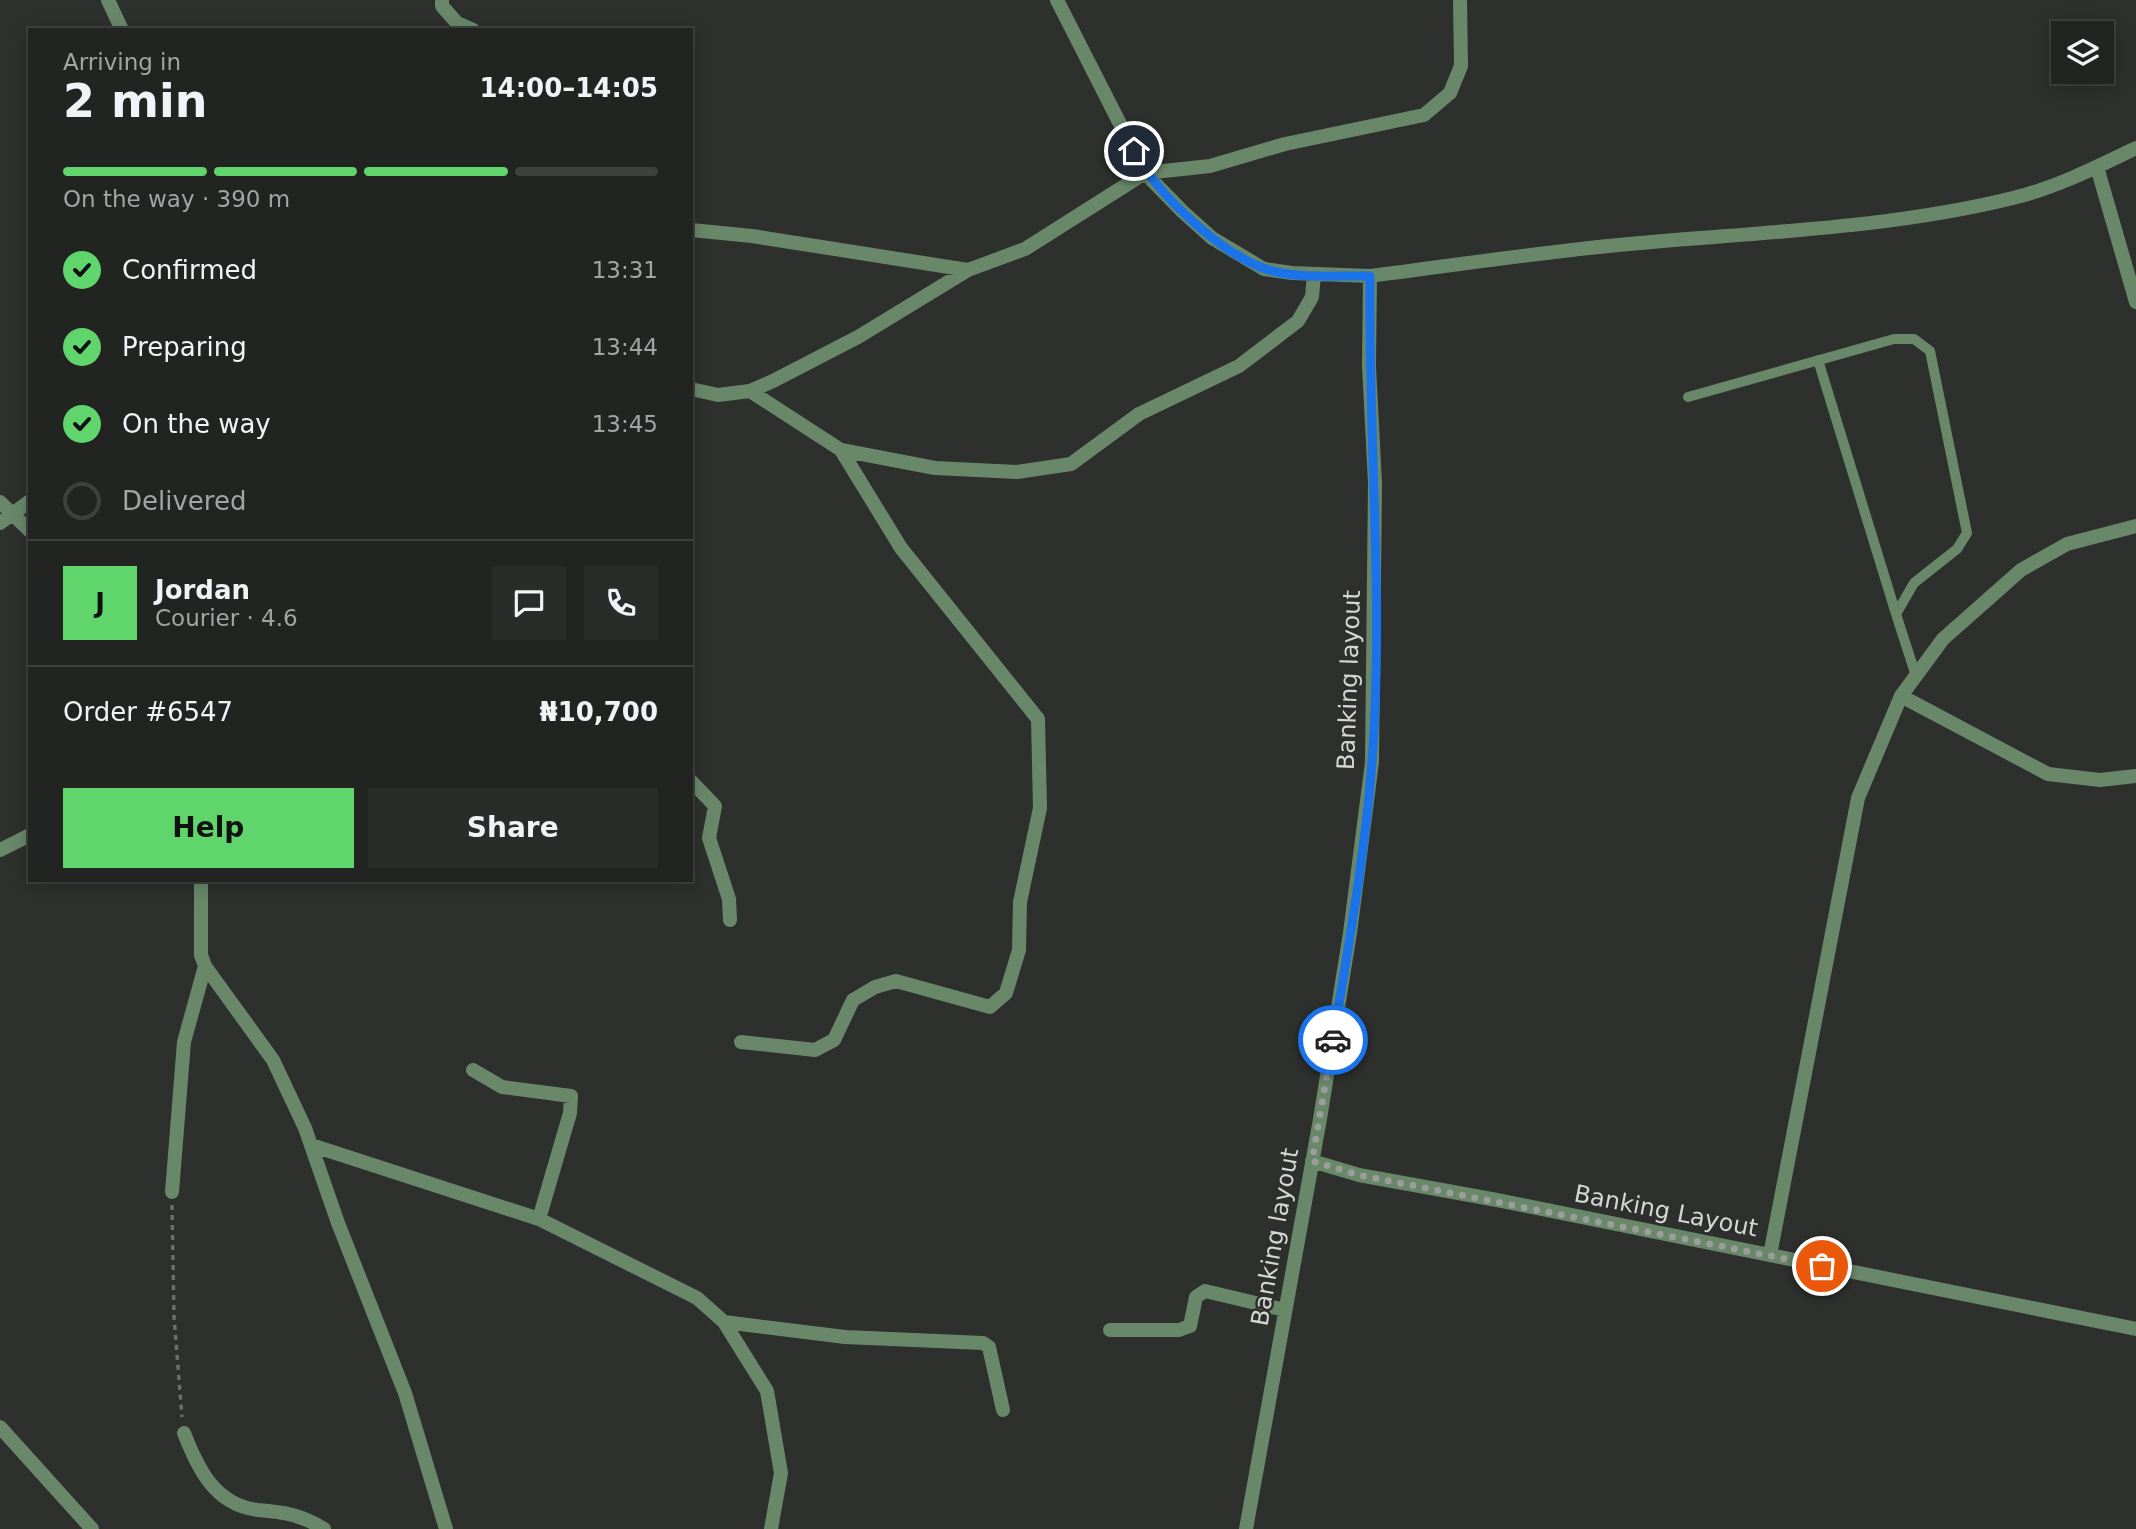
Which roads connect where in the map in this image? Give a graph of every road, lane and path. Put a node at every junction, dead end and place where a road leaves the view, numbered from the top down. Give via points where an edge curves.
1 (108, 0) edge
2 (442, 0) edge
3 (1057, 0) edge
4 (1460, 0) edge
5 (121, 28) edge
6 (468, 28) edge
7 (2136, 148) edge
8 (2097, 167) junction
9 (1145, 173) junction
10 (693, 230) edge
11 (968, 270) junction
12 (1314, 274) junction
13 (1370, 276) junction
14 (2136, 302) edge
15 (1818, 360) junction
16 (693, 390) edge
17 (750, 391) junction
18 (1688, 397) dead end
19 (841, 450) junction
20 (0, 502) edge
21 (28, 503) edge
22 (14, 515) junction
23 (0, 523) edge
24 (2136, 526) edge
25 (28, 529) edge
26 (1896, 614) junction
27 (1916, 676) junction
28 (1901, 696) junction
29 (2136, 776) edge
30 (693, 783) edge
31 (28, 836) edge
32 (0, 850) edge
33 (201, 882) edge
34 (730, 920) dead end
35 (205, 967) junction
36 (741, 1041) dead end
37 (472, 1070) dead end
38 (311, 1145) junction
39 (1312, 1161) junction
40 (172, 1192) joint
41 (539, 1219) junction
42 (1770, 1255) junction
43 (1285, 1310) junction
44 (724, 1322) junction
45 (2136, 1329) edge
46 (1110, 1330) dead end
47 (1003, 1410) dead end
48 (0, 1427) edge
49 (184, 1433) joint
50 (92, 1529) edge
51 (324, 1529) edge
52 (446, 1529) edge
53 (771, 1529) edge
54 (1246, 1529) edge

1 - 5 street
2 - 6 street via 457,23
3 - 9 street
4 - 9 street via 1461,66 1450,93 1424,115 1285,144 1210,166
7 - 8 street
8 - 13 street via 2015,198 1906,218 1770,235 1629,244
8 - 14 street
9 - 11 street via 1025,249
9 - 12 street via 1182,211 1264,269
10 - 11 street
11 - 17 street via 859,337
12 - 13 street
12 - 19 street via 1312,297 1298,321 1239,366 1139,414 1072,464 1017,472 948,468
13 - 39 street, Banking layout via 1375,483 1372,762 1350,933
15 - 18 lane
15 - 26 lane
15 - 26 lane via 1894,339 1914,339 1930,351 1966,533 1957,549 1914,583
16 - 17 street via 718,395
17 - 19 street
19 - 36 street via 901,548 1038,719 1040,808 1020,902 1019,950 1006,993 990,1007 896,981 853,1000 834,1040 815,1050
20 - 22 street
21 - 22 street
22 - 23 street
22 - 25 street
24 - 27 street via 2067,544 2021,570 1943,639
26 - 27 lane
27 - 28 street
28 - 29 street via 2048,774 2100,780
28 - 42 street via 1858,798
30 - 34 street via 715,806 709,838 729,899
31 - 32 street
33 - 35 street
35 - 38 street via 273,1060
35 - 40 street via 184,1042
37 - 41 street via 502,1087 571,1096
38 - 41 street
38 - 52 street via 404,1393
39 - 42 street, Banking Layout via 1359,1175
39 - 43 street, Banking layout
40 - 49 path via 174,1317
41 - 44 street via 697,1298
42 - 45 street, Banking Layout
43 - 46 street via 1205,1291 1196,1297 1190,1326
43 - 54 street, Banking layout
44 - 47 street via 845,1337 984,1343
44 - 53 street via 767,1391 781,1473
48 - 50 street
49 - 51 street via 197,1467 220,1494 241,1506 305,1517

